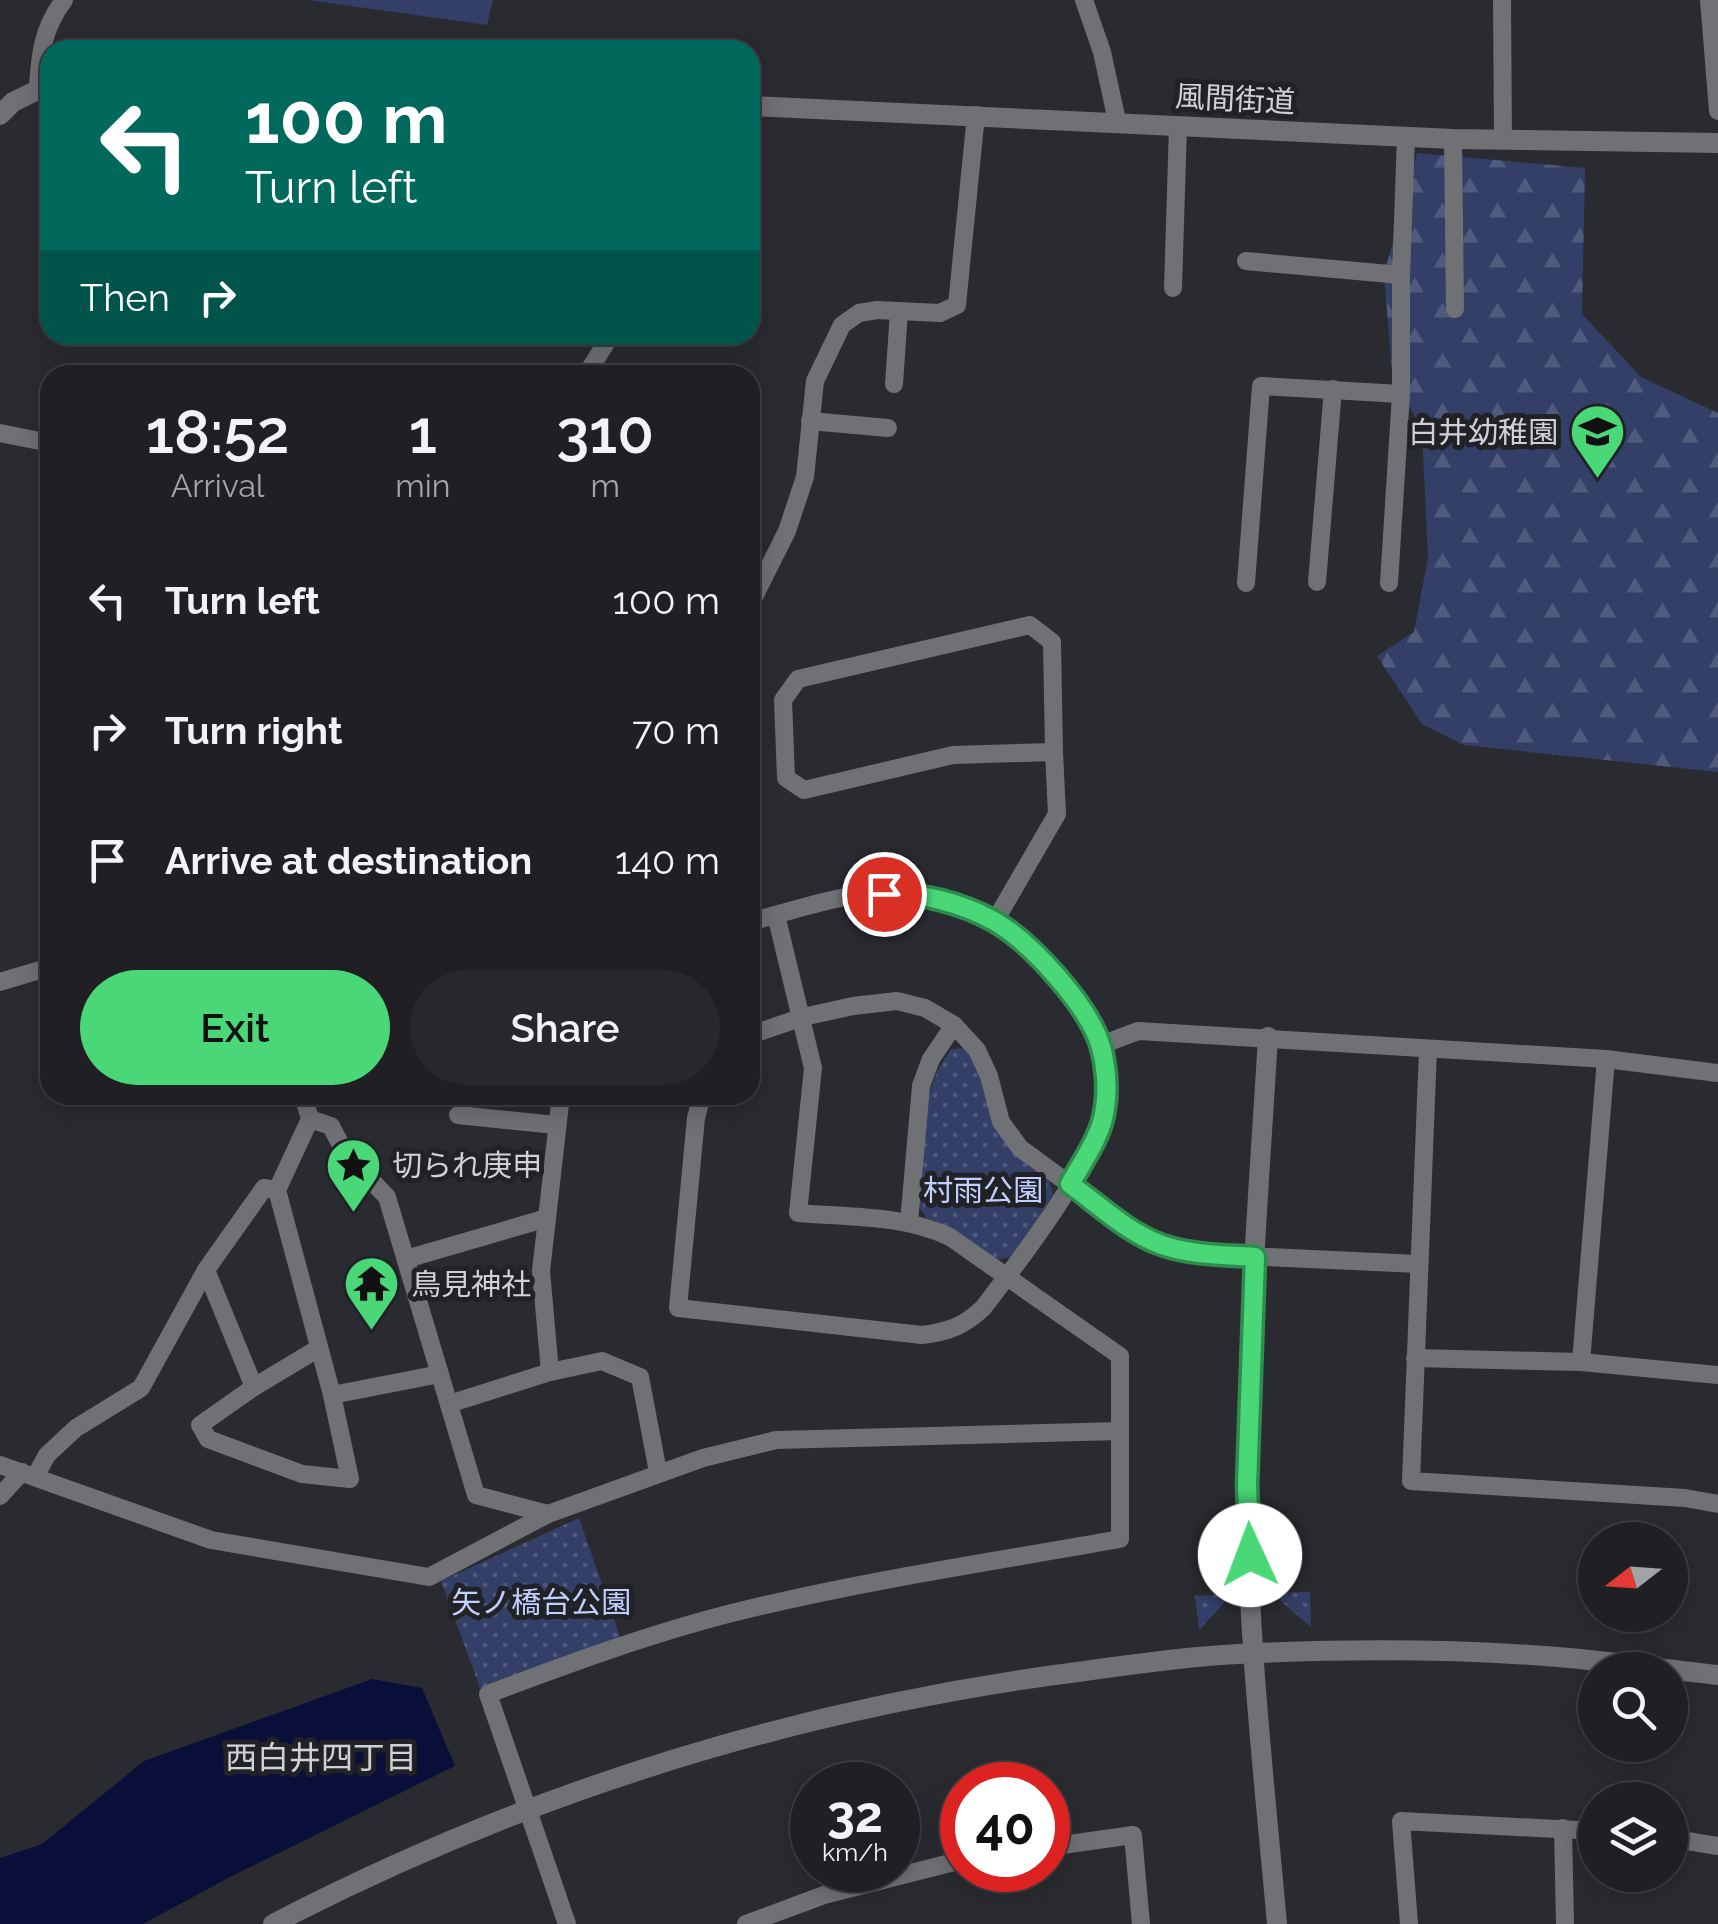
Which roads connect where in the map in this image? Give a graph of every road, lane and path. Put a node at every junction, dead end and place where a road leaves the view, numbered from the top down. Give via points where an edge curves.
1 (64, 0) edge
2 (1084, 0) edge
3 (1502, 0) edge
4 (1708, 0) edge
5 (43, 40) edge
6 (40, 88) edge
7 (760, 106) edge
8 (1718, 111) edge
9 (0, 115) edge
10 (976, 115) junction
11 (1117, 121) junction
12 (1178, 126) junction
13 (1406, 137) junction
14 (1453, 139) junction
15 (1503, 140) junction
16 (1718, 143) edge
17 (1246, 262) dead end
18 (1401, 275) junction
19 (1172, 288) dead end
20 (1455, 309) dead end
21 (899, 311) junction
22 (894, 384) dead end
23 (1333, 389) junction
24 (1401, 394) junction
25 (810, 420) junction
26 (888, 428) dead end
27 (0, 433) edge
28 (40, 441) edge
29 (1317, 582) dead end
30 (1246, 583) dead end
31 (1389, 583) dead end
32 (760, 585) edge
33 (1054, 752) junction
34 (776, 915) junction
35 (760, 919) edge
36 (994, 921) junction
37 (40, 969) edge
38 (0, 982) edge
39 (803, 1017) junction
40 (954, 1026) junction
41 (760, 1032) edge
42 (1268, 1037) junction
43 (1100, 1045) junction
44 (1428, 1048) junction
45 (1606, 1059) junction
46 (1718, 1073) edge
47 (306, 1105) edge
48 (559, 1105) edge
49 (699, 1105) edge
50 (458, 1115) dead end
51 (310, 1119) junction
52 (555, 1124) junction
53 (1070, 1184) junction
54 (277, 1190) junction
55 (547, 1218) junction
56 (909, 1222) junction
57 (1255, 1257) junction
58 (406, 1259) junction
59 (1418, 1264) junction
60 (206, 1270) junction
61 (1007, 1277) junction
62 (319, 1348) junction
63 (1415, 1358) junction
64 (1582, 1362) junction
65 (550, 1372) junction
66 (440, 1374) junction
67 (1718, 1375) edge
68 (254, 1387) junction
69 (332, 1394) junction
70 (449, 1404) junction
71 (1120, 1431) junction
72 (0, 1464) edge
73 (658, 1472) junction
74 (29, 1475) junction
75 (0, 1496) edge
76 (1718, 1504) edge
77 (548, 1514) junction
78 (1255, 1652) junction
79 (1718, 1675) edge
80 (528, 1810) junction
81 (1562, 1828) junction
82 (1578, 1829) edge
83 (1688, 1841) edge
84 (1070, 1844) edge
85 (1718, 1846) edge
86 (940, 1866) edge
87 (274, 1924) edge
88 (567, 1924) edge
89 (746, 1924) edge
90 (1141, 1924) edge
91 (1276, 1924) edge
92 (1410, 1924) edge
93 (1565, 1924) edge

1 - 5 street
2 - 11 street
3 - 15 street
4 - 8 street
6 - 9 street
7 - 10 street, 風間街道
10 - 11 street, 風間街道
10 - 21 street via 957,305 940,312
11 - 12 street, 風間街道
12 - 13 street, 風間街道
12 - 19 street
13 - 14 street, 風間街道
13 - 18 street
14 - 15 street, 風間街道
14 - 20 street
15 - 16 street, 風間街道
17 - 18 street
18 - 24 street
21 - 22 street
21 - 25 street via 859,313 842,325 816,381
23 - 24 street
23 - 29 street
23 - 30 street via 1262,386
24 - 31 street
25 - 26 street
25 - 32 street via 805,477
27 - 28 street
33 - 33 street via 954,756 804,790 786,778 783,700 798,679 1030,625 1052,642
33 - 36 street via 1056,814
34 - 35 street
34 - 36 street via 860,895 907,893
34 - 39 street
36 - 43 street via 1038,957 1076,1002
37 - 38 street
39 - 40 street via 897,1001 926,1008
39 - 41 street
39 - 56 street via 813,1068 798,1213
40 - 53 street via 977,1050 1001,1122 1020,1148
40 - 56 street via 921,1086
42 - 43 street via 1138,1030
42 - 44 street
42 - 57 street
43 - 53 street via 1105,1110
44 - 45 street
44 - 59 street
45 - 46 street
45 - 64 street
47 - 51 street
48 - 52 street
49 - 61 street via 678,1308 922,1335 966,1324
50 - 52 street
51 - 54 street
51 - 58 street via 331,1126 345,1153 387,1197
52 - 55 street
53 - 57 street via 1160,1245
53 - 61 street
54 - 60 street via 264,1188
54 - 62 street
55 - 58 street
55 - 65 street via 541,1271
56 - 61 street via 950,1238
57 - 59 street
57 - 78 street via 1247,1486
58 - 66 street
59 - 63 street
60 - 68 street
60 - 74 street via 141,1388 76,1428
61 - 71 street via 1120,1356
62 - 68 street
62 - 69 street
63 - 64 street
63 - 76 street via 1412,1481
64 - 67 street
65 - 70 street
65 - 73 street via 602,1361 640,1378
66 - 69 street
66 - 70 street
68 - 69 street via 200,1425 208,1440 302,1474 350,1480
70 - 77 street via 476,1495
71 - 73 street via 776,1440
71 - 80 street via 1120,1540 733,1613 488,1694
72 - 74 street
73 - 77 street
74 - 75 street
74 - 77 street via 211,1540 429,1577
78 - 79 street via 1548,1656
78 - 80 street via 891,1701 711,1747
78 - 91 street
80 - 87 street
80 - 88 street
81 - 82 street
81 - 92 street via 1401,1822
81 - 93 street
83 - 85 street
84 - 90 street via 1132,1836
86 - 89 street via 824,1895

